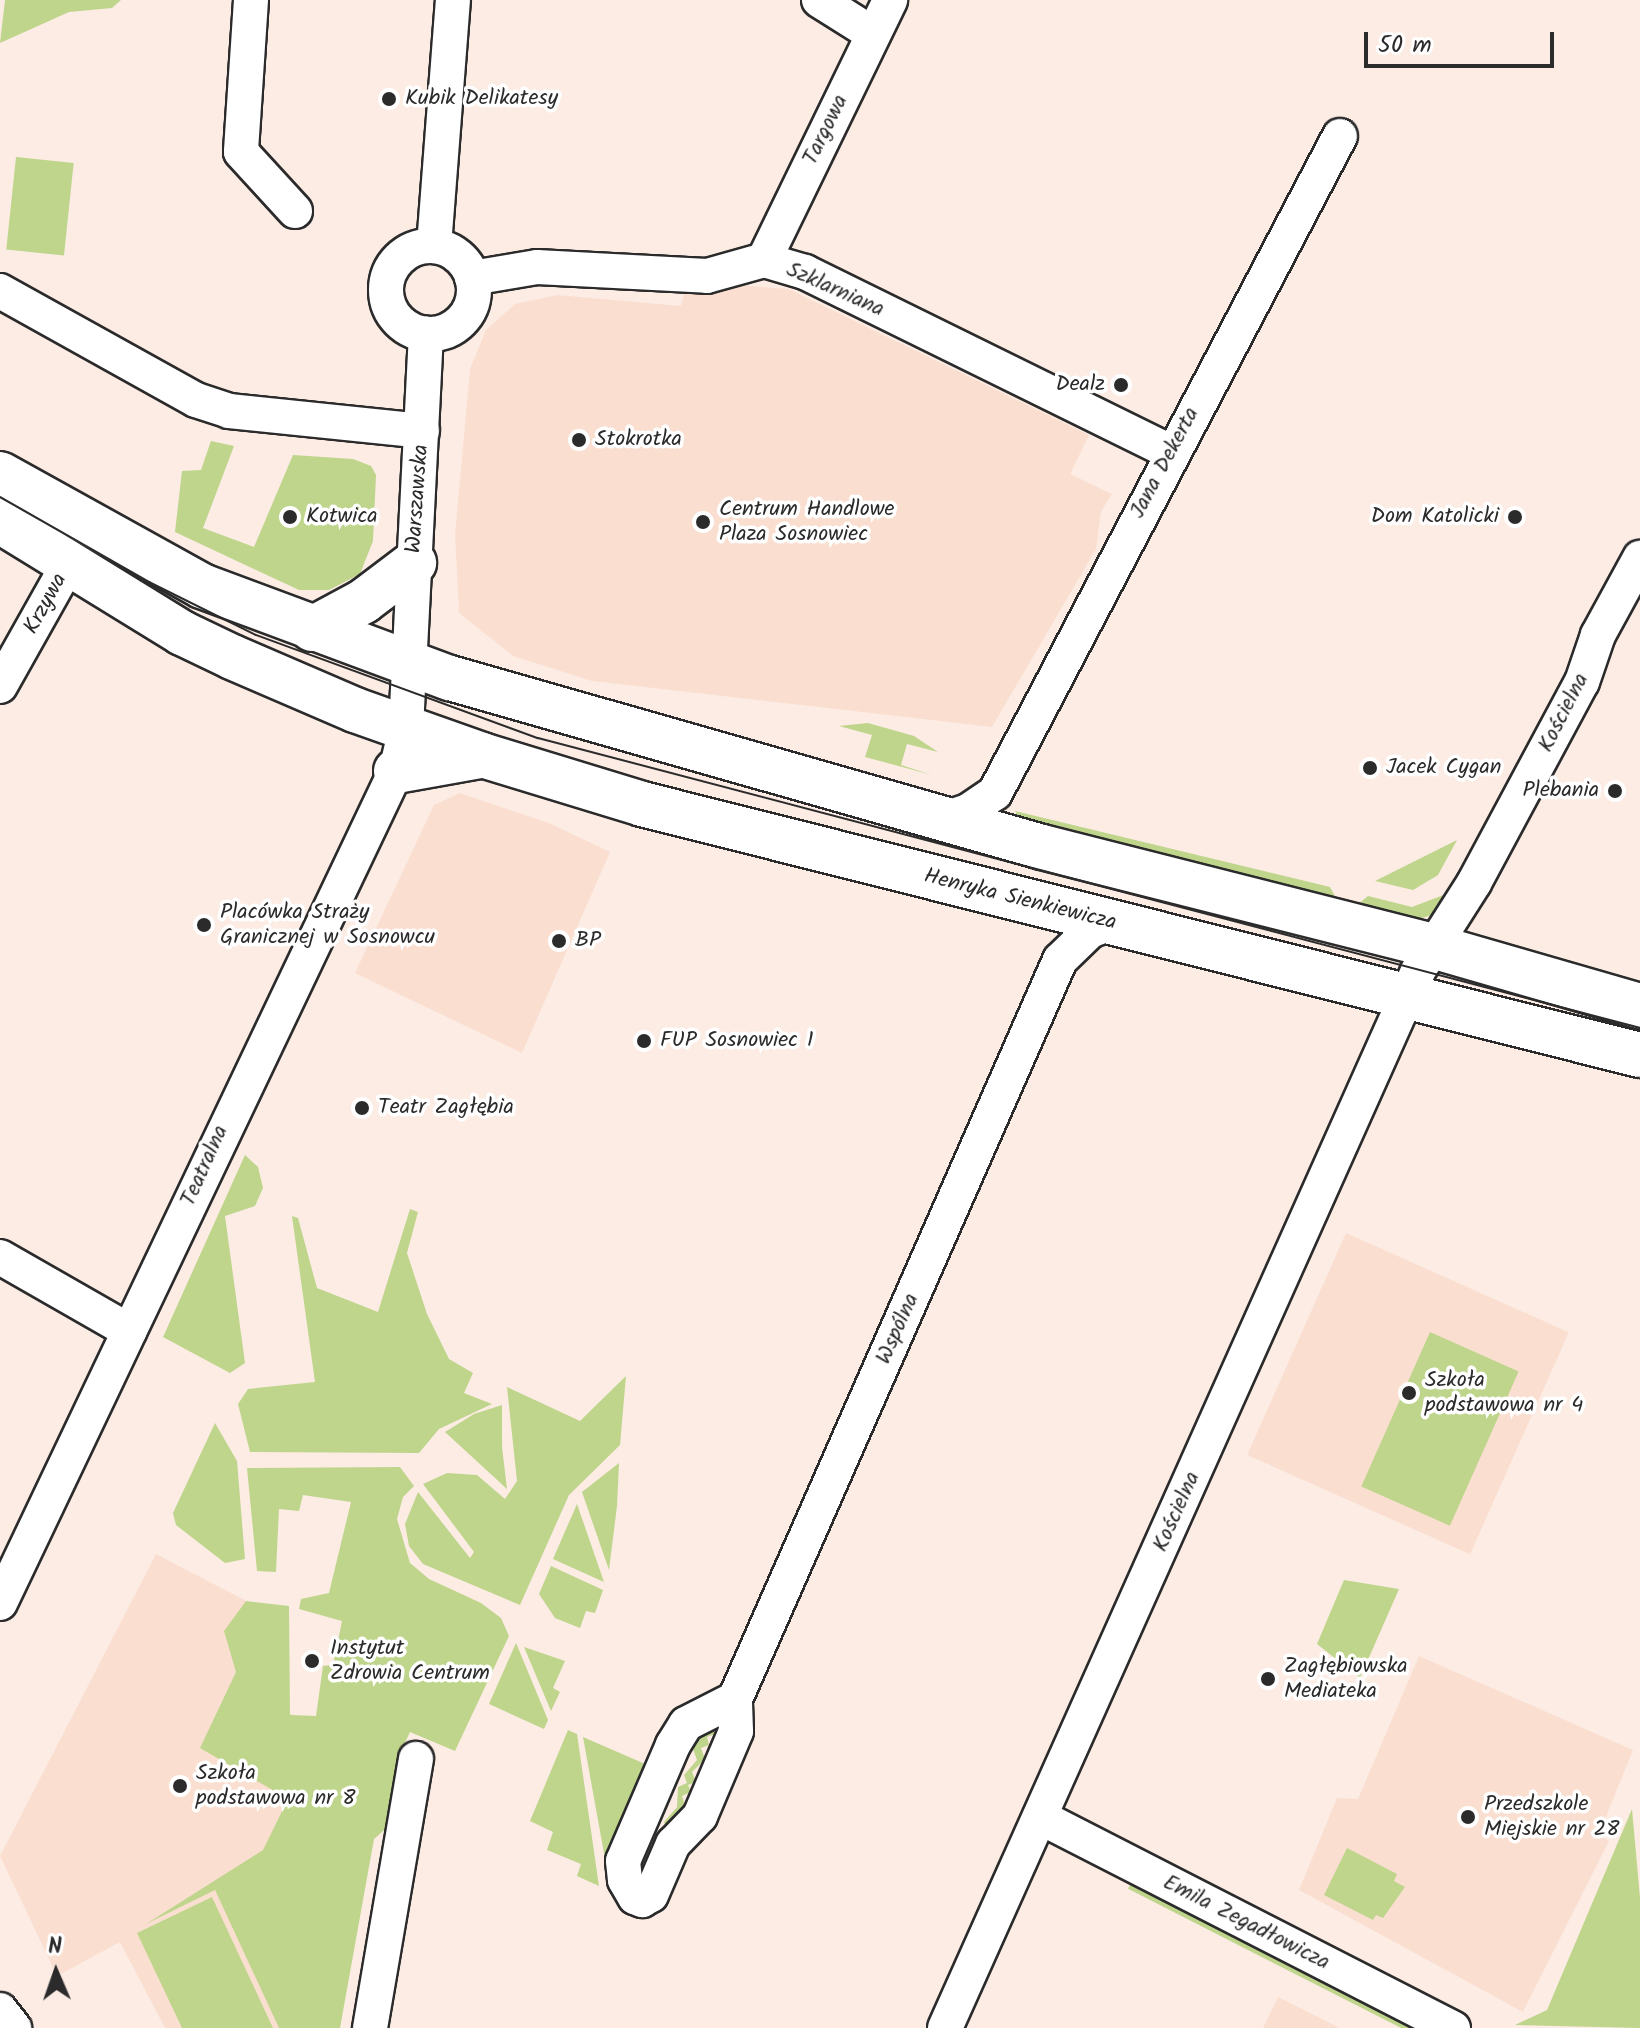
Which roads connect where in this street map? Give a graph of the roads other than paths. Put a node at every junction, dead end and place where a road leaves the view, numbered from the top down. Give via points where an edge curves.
1 (251, 0) edge
2 (453, 0) edge
3 (819, 0) edge
4 (890, 0) edge
5 (873, 34) junction
6 (1340, 136) dead end
7 (295, 211) dead end
8 (434, 246) junction
9 (764, 260) junction
10 (472, 278) junction
11 (0, 291) edge
12 (426, 334) junction
13 (422, 431) junction
14 (1171, 452) junction
15 (0, 474) edge
16 (0, 521) edge
17 (1640, 558) edge
18 (69, 563) junction
19 (414, 563) junction
20 (312, 629) junction
21 (409, 664) junction
22 (0, 686) edge
23 (406, 728) junction
24 (482, 755) junction
25 (396, 771) junction
26 (995, 793) junction
27 (944, 819) junction
28 (1020, 841) junction
29 (1041, 905) junction
30 (1111, 923) junction
31 (1432, 946) junction
32 (1060, 960) junction
33 (1407, 996) junction
34 (1640, 1006) edge
35 (1640, 1055) edge
36 (0, 1257) edge
37 (129, 1331) junction
38 (0, 1603) edge
39 (735, 1699) junction
40 (416, 1759) dead end
41 (1040, 1817) junction
42 (0, 2010) edge
43 (14, 2028) edge
44 (370, 2028) edge
45 (945, 2028) edge
46 (1453, 2028) edge

1 - 7 street via 241,152
2 - 8 street
3 - 5 street
4 - 5 street, Targowa
5 - 9 street, Targowa
6 - 14 street, Jana Dekerta
8 - 10 street via 458,256
8 - 12 street via 396,260 385,291 397,321
9 - 10 street, Szklarniana via 707,276 537,267
9 - 14 street, Szklarniana via 805,272
10 - 12 street via 471,306 464,318 454,328
11 - 13 street via 196,400 229,411
12 - 13 street, Warszawska
13 - 19 street, Warszawska
14 - 26 street, Jana Dekerta
15 - 20 main road via 202,586
16 - 18 main road, Henryka Sienkiewicza
17 - 31 street, Kościelna via 1598,635 1582,682 1474,883
18 - 22 street, Krzywa
18 - 23 main road, Henryka Sienkiewicza via 182,633
19 - 20 main road via 364,601
19 - 21 street, Warszawska
20 - 21 main road
21 - 23 street, Warszawska
21 - 27 main road
23 - 24 main road, Henryka Sienkiewicza
23 - 25 street, Teatralna
24 - 25 main road
24 - 29 main road, Henryka Sienkiewicza via 642,804
25 - 37 street, Teatralna
26 - 27 street
26 - 28 street
27 - 28 main road
28 - 31 main road
29 - 30 main road, Henryka Sienkiewicza
29 - 32 street
30 - 32 street, Wspólna via 1090,931
30 - 33 main road, Henryka Sienkiewicza
31 - 33 street, Kościelna
31 - 34 main road
32 - 39 street, Wspólna
33 - 35 main road, Henryka Sienkiewicza
33 - 41 street, Kościelna
36 - 37 street
37 - 38 street, Teatralna
39 - 39 street, Wspólna via 694,1719 673,1745 623,1861 625,1880 635,1897 651,1895 673,1844 700,1816 736,1731
40 - 44 street
41 - 45 street, Kościelna
41 - 46 street, Emila Zegadłowicza
42 - 43 street

